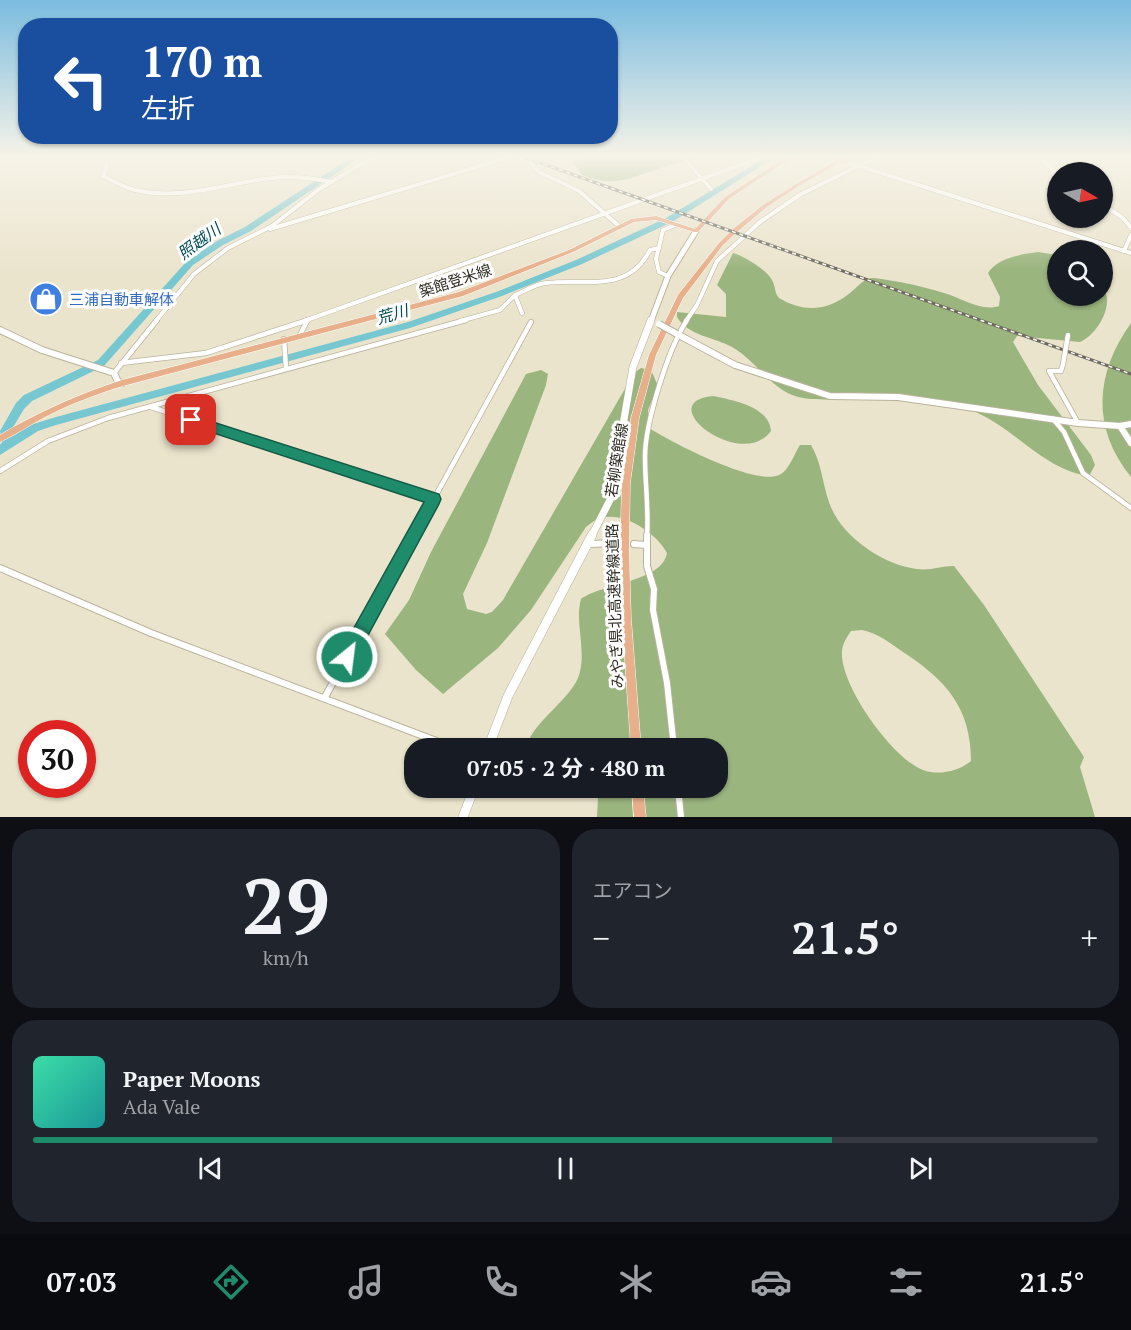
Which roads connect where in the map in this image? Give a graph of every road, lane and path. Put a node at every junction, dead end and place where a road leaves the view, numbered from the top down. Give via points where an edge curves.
1 (315, 194) edge
2 (385, 194) edge
3 (583, 194) edge
4 (657, 194) edge
5 (733, 194) edge
6 (783, 194) edge
7 (802, 194) edge
8 (948, 194) edge
9 (714, 210) junction
10 (1113, 211) edge
11 (604, 213) junction
12 (677, 223) junction
13 (619, 226) junction
14 (1131, 228) edge
15 (265, 230) junction
16 (696, 231) junction
17 (1131, 235) edge
18 (658, 248) junction
19 (1124, 251) junction
20 (1131, 253) edge
21 (668, 276) junction
22 (515, 295) junction
23 (522, 313) dead end
24 (309, 319) junction
25 (650, 319) junction
26 (531, 322) dead end
27 (0, 330) edge
28 (678, 334) junction
29 (300, 335) junction
30 (1068, 335) dead end
31 (284, 339) junction
32 (122, 363) junction
33 (286, 367) junction
34 (112, 372) junction
35 (122, 383) junction
36 (149, 406) junction
37 (1053, 419) junction
38 (1078, 423) junction
39 (1131, 424) edge
40 (1120, 426) junction
41 (2, 438) edge
42 (1131, 443) edge
43 (0, 471) edge
44 (434, 499) junction
45 (1131, 508) edge
46 (617, 543) dead end
47 (589, 544) junction
48 (634, 544) dead end
49 (646, 545) junction
50 (0, 568) edge
51 (325, 697) junction
52 (430, 738) edge
53 (492, 738) edge
54 (635, 738) edge
55 (673, 738) edge
56 (470, 798) edge
57 (639, 798) edge
58 (679, 798) edge
59 (463, 817) edge
60 (640, 817) edge
61 (681, 817) edge

1 - 15 street
2 - 15 street
3 - 11 street
4 - 11 street
5 - 9 main road
6 - 54 main road, みやぎ県北高速幹線道路 via 739,227 700,268 666,323 646,378 636,415 626,508 627,620
7 - 28 street via 724,253
8 - 19 street
9 - 12 main road via 698,222
9 - 16 main road
10 - 14 street
11 - 13 street
11 - 24 street
12 - 13 main road, 築館登米線 via 641,218
12 - 16 main road, 築館登米線
12 - 18 street via 665,228
13 - 29 main road, 築館登米線 via 571,251 461,294
15 - 32 street via 228,248 186,281
16 - 21 main road, 若柳築館線
17 - 19 street
18 - 21 street via 657,270
18 - 22 street via 650,250 627,278 547,282
19 - 20 street
21 - 25 main road, 若柳築館線
22 - 23 street
22 - 33 street via 501,310 370,348
24 - 29 street
24 - 32 street via 206,353
25 - 28 street, bridge
25 - 47 main road, 若柳築館線 via 627,391 610,500
26 - 44 street
27 - 34 street via 42,350
28 - 37 street via 735,365 830,396 898,397
28 - 49 street via 647,435
29 - 31 main road, 築館登米線
30 - 38 street, bridge via 1061,371 1049,371
31 - 33 street
31 - 35 main road, 築館登米線
32 - 34 street
33 - 36 street
34 - 35 street
35 - 41 main road, 築館登米線 via 54,407
36 - 43 street via 42,443
36 - 44 street
37 - 38 street
37 - 45 street via 1064,432 1083,472
38 - 40 street
39 - 40 street
40 - 42 street
44 - 51 street
46 - 47 street
47 - 53 main road, 若柳築館線 via 526,661
48 - 49 street
49 - 55 street
50 - 51 street via 151,633
51 - 52 street
56 - 59 main road
57 - 60 main road
58 - 61 street

